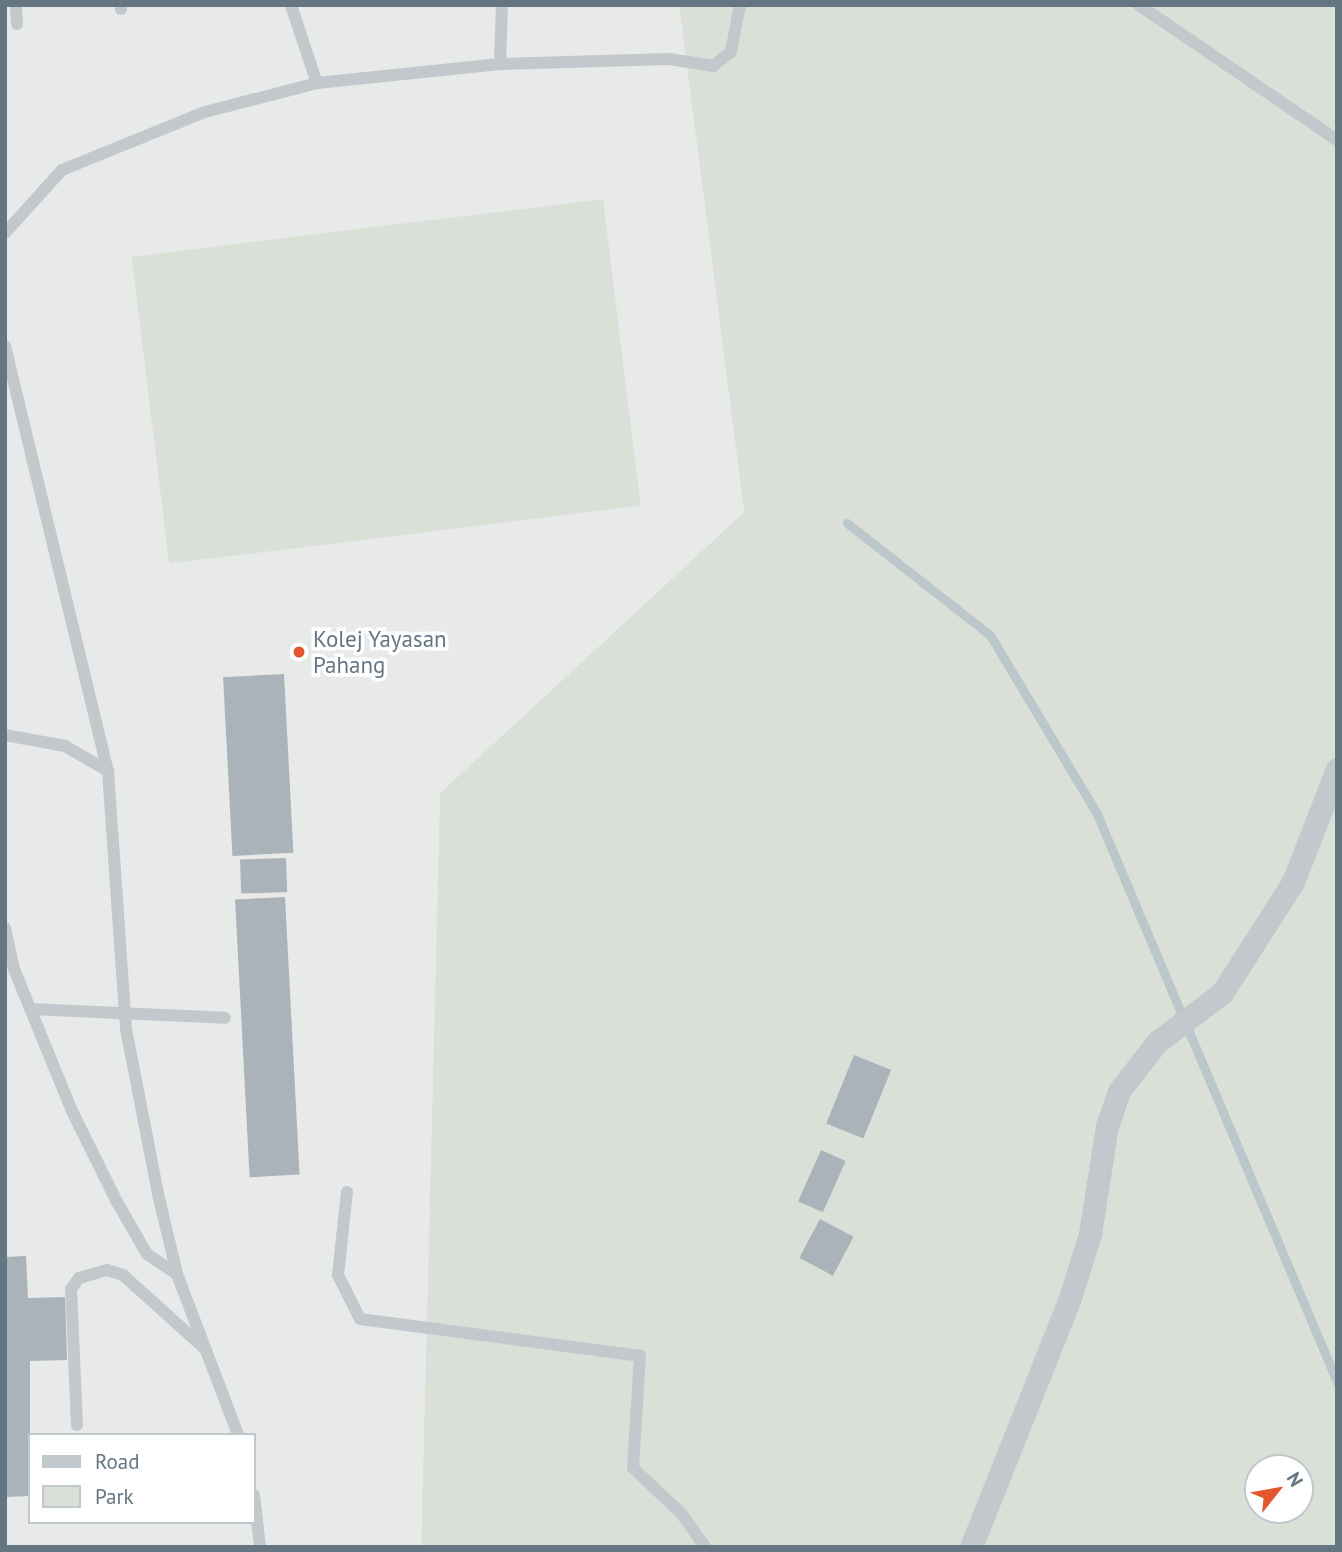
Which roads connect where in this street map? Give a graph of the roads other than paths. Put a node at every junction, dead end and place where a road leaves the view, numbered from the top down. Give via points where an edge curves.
1 (16, 5) edge
2 (292, 5) edge
3 (502, 5) edge
4 (740, 5) edge
5 (1139, 5) edge
6 (17, 24) dead end
7 (500, 64) junction
8 (317, 83) junction
9 (1337, 140) edge
10 (5, 233) edge
11 (5, 345) edge
12 (5, 735) edge
13 (1337, 769) edge
14 (108, 771) junction
15 (5, 928) edge
16 (30, 1009) junction
17 (125, 1013) junction
18 (225, 1018) dead end
19 (347, 1192) dead end
20 (177, 1274) junction
21 (206, 1349) junction
22 (77, 1424) dead end
23 (237, 1433) edge
24 (256, 1512) edge
25 (260, 1547) edge
26 (705, 1547) edge
27 (971, 1547) edge

1 - 6 lane
2 - 8 lane
3 - 7 lane
4 - 7 lane via 731,52 713,66 669,59
5 - 9 lane
7 - 8 lane
8 - 10 lane via 205,112 62,170
11 - 14 lane
12 - 14 lane via 65,746
13 - 27 street via 1293,882 1222,993 1157,1042 1119,1091 1107,1126 1090,1234 1069,1301
14 - 17 lane
15 - 16 lane
16 - 17 lane
16 - 20 lane via 117,1202 147,1254
17 - 18 lane
17 - 20 lane
19 - 26 lane via 338,1275 360,1318 640,1356 633,1468 681,1513
20 - 21 lane
21 - 22 lane via 123,1275 99,1270 79,1278 71,1289
21 - 23 lane
24 - 25 lane

